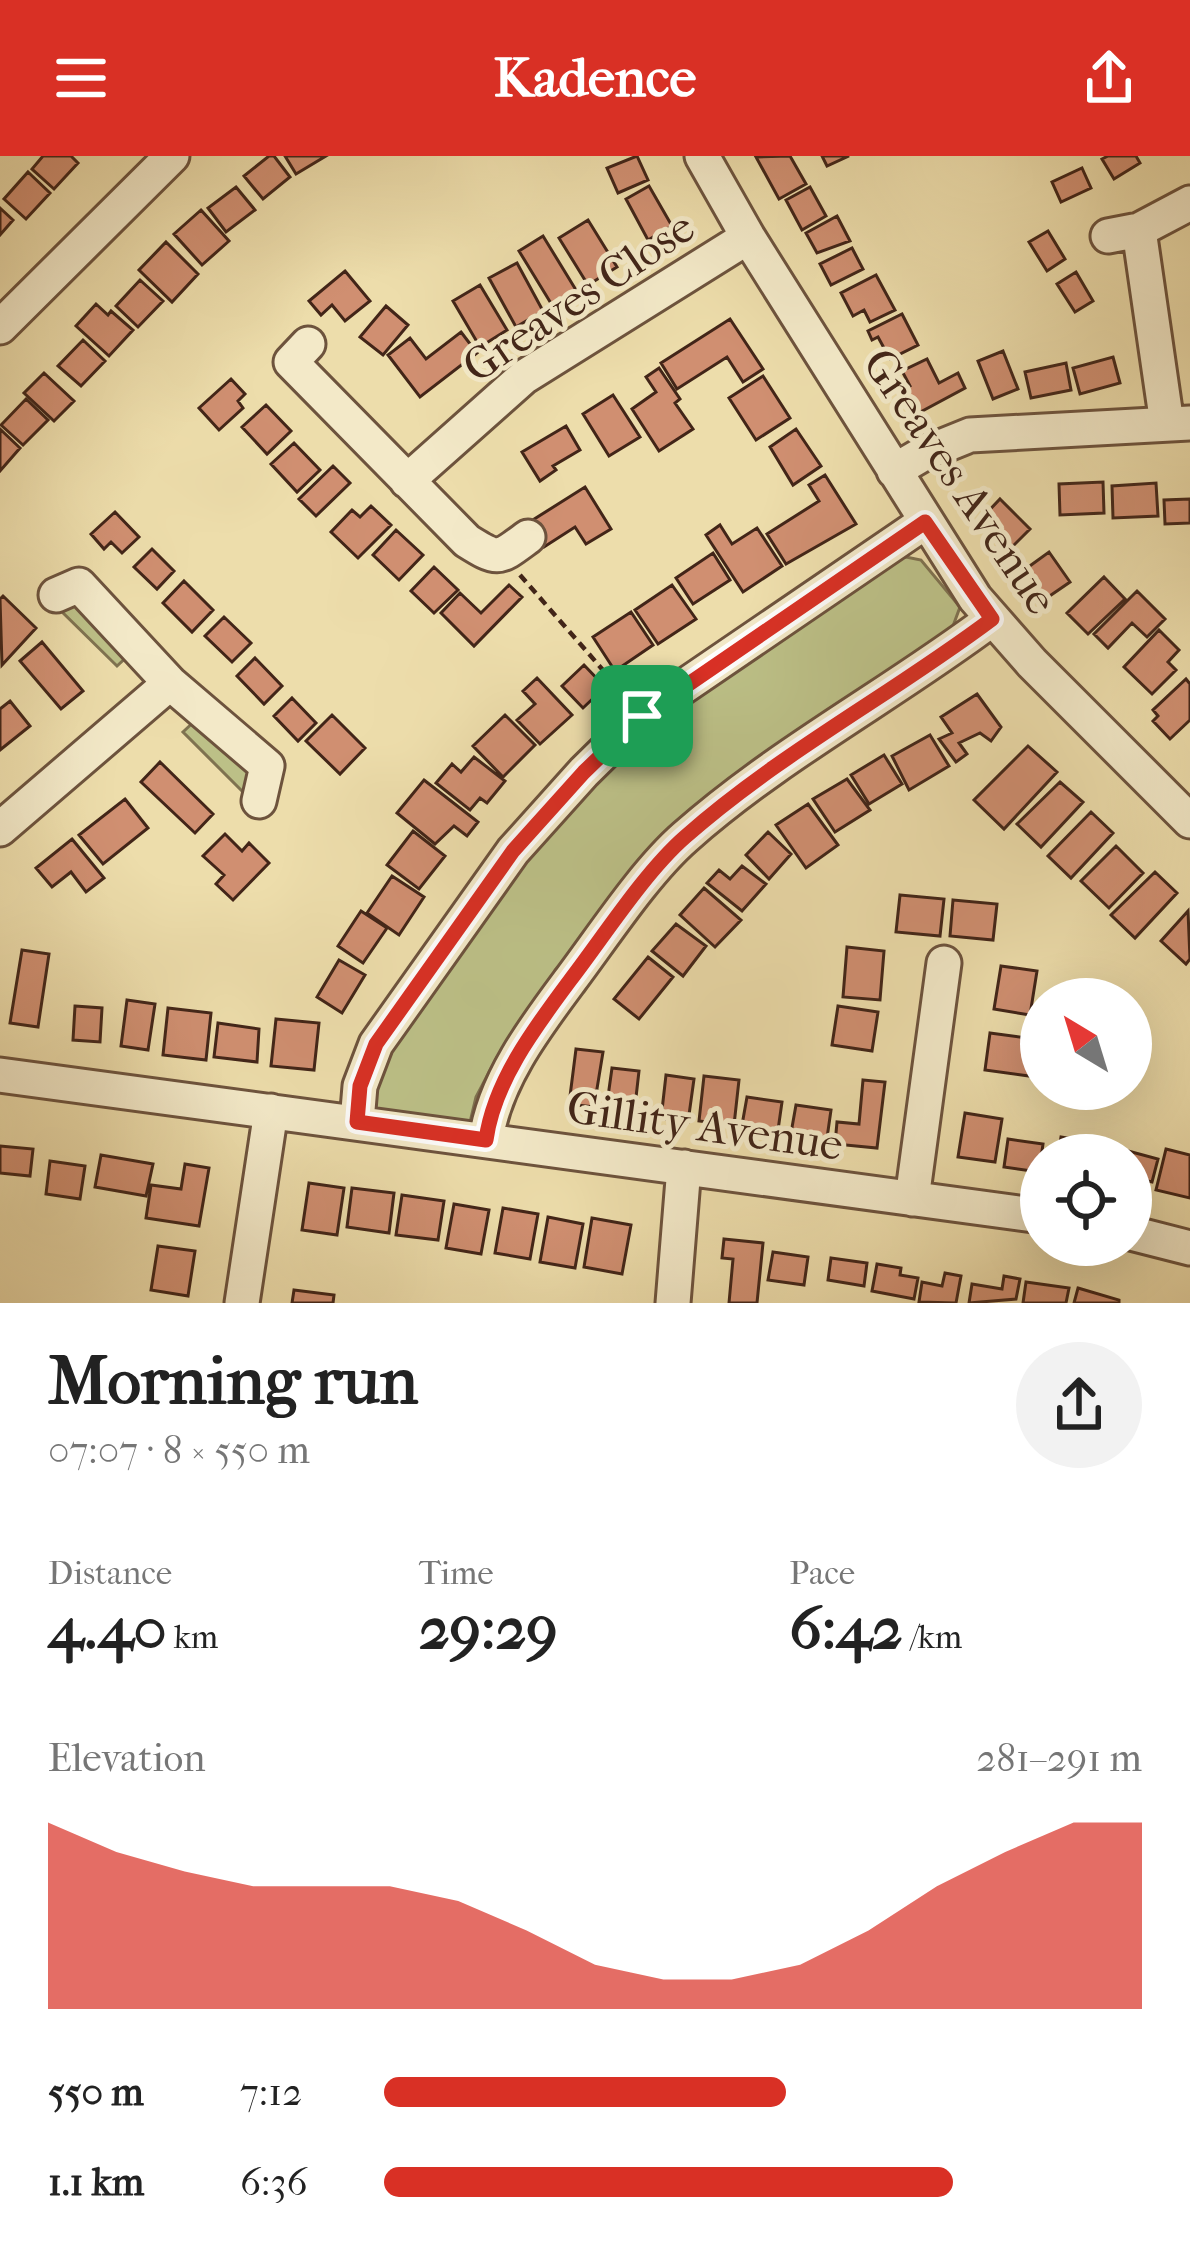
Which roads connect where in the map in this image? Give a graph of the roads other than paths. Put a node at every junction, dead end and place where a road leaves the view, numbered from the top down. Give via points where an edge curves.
1 (172, 156) edge
2 (702, 156) edge
3 (1190, 203) edge
4 (748, 237) junction
5 (0, 327) edge
6 (308, 344) dead end
7 (1179, 423) edge
8 (894, 471) junction
9 (407, 481) junction
10 (925, 522) junction
11 (515, 547) road end
12 (56, 595) dead end
13 (992, 619) junction
14 (170, 683) junction
15 (259, 801) dead end
16 (1190, 821) edge
17 (0, 829) edge
18 (945, 961) dead end
19 (0, 1075) edge
20 (271, 1111) junction
21 (357, 1122) junction
22 (486, 1140) junction
23 (684, 1167) junction
24 (912, 1199) junction
25 (1020, 1213) edge
26 (1152, 1238) edge
27 (1190, 1248) edge
28 (242, 1303) edge
29 (673, 1303) edge

1 - 5 street
2 - 4 street, Greaves Avenue
3 - 7 street via 1123,233
4 - 8 street, Greaves Avenue
4 - 9 street, Greaves Close via 524,377
6 - 9 street via 290,362
7 - 8 street via 970,435
8 - 10 street, Greaves Avenue
9 - 11 street via 492,557
10 - 13 street, Greaves Avenue
10 - 21 street via 642,716 584,772 513,851 376,1044
12 - 14 street via 79,585
13 - 16 street, Greaves Avenue
13 - 22 street via 813,737 681,840 513,1064
14 - 15 street via 267,766
14 - 17 street
18 - 24 street
19 - 20 street, Gillity Avenue
20 - 21 street, Gillity Avenue
20 - 28 street
21 - 22 street, Gillity Avenue
22 - 23 street, Gillity Avenue
23 - 24 street, Gillity Avenue
23 - 29 street
24 - 25 street, Gillity Avenue
26 - 27 street

